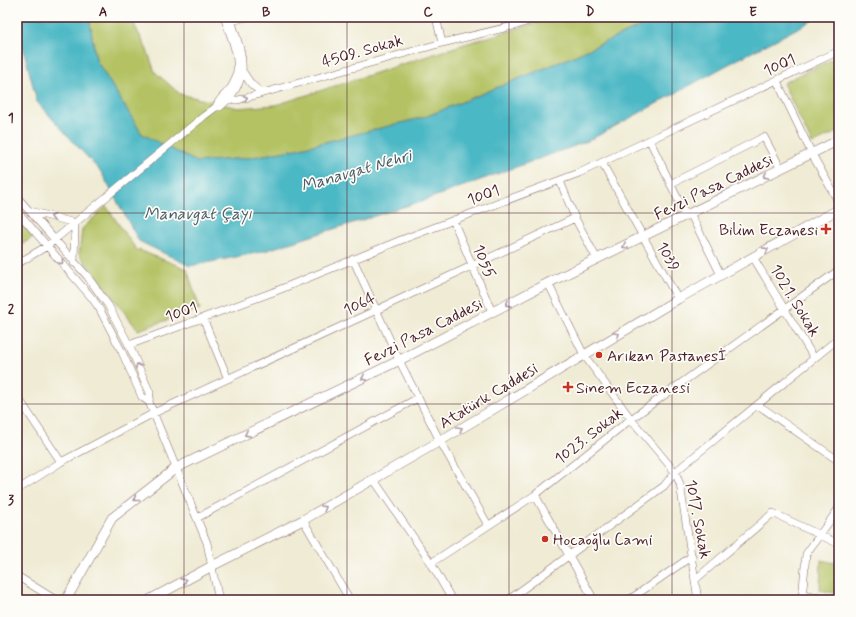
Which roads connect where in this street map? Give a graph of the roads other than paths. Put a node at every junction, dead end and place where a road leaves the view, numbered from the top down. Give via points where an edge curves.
1 (224, 17) edge
2 (247, 17) edge
3 (436, 17) edge
4 (540, 17) edge
5 (231, 19) edge
6 (516, 21) edge
7 (442, 43) junction
8 (839, 51) edge
9 (243, 72) junction
10 (777, 81) junction
11 (262, 93) junction
12 (228, 100) junction
13 (216, 107) junction
14 (839, 140) edge
15 (650, 141) junction
16 (812, 154) junction
17 (602, 163) junction
18 (781, 169) junction
19 (560, 181) junction
20 (670, 184) junction
21 (17, 197) edge
22 (839, 202) edge
23 (839, 209) edge
24 (17, 211) edge
25 (30, 211) junction
26 (688, 215) junction
27 (575, 218) junction
28 (453, 220) junction
29 (75, 223) junction
30 (643, 237) junction
31 (55, 239) junction
32 (47, 246) junction
33 (753, 257) junction
34 (353, 259) junction
35 (597, 259) junction
36 (74, 263) junction
37 (17, 264) edge
38 (472, 266) junction
39 (839, 270) edge
40 (721, 275) junction
41 (548, 283) junction
42 (678, 299) junction
43 (784, 309) junction
44 (376, 311) junction
45 (492, 312) junction
46 (203, 318) junction
47 (836, 341) edge
48 (129, 345) junction
49 (839, 348) edge
50 (584, 355) junction
51 (814, 358) junction
52 (399, 360) junction
53 (228, 379) junction
54 (17, 396) edge
55 (418, 398) junction
56 (149, 402) junction
57 (758, 406) junction
58 (154, 413) junction
59 (631, 419) junction
60 (440, 441) junction
61 (839, 461) edge
62 (61, 462) junction
63 (176, 468) junction
64 (675, 472) junction
65 (374, 480) junction
66 (17, 490) edge
67 (535, 495) junction
68 (839, 508) edge
69 (197, 518) junction
70 (303, 520) junction
71 (488, 525) junction
72 (820, 534) junction
73 (839, 544) edge
74 (569, 556) junction
75 (692, 556) junction
76 (430, 563) junction
77 (212, 566) junction
78 (17, 576) edge
79 (696, 578) junction
80 (802, 597) edge
81 (56, 600) edge
82 (66, 600) edge
83 (149, 600) edge
84 (220, 600) edge
85 (350, 600) edge
86 (452, 600) edge
87 (508, 600) edge
88 (594, 600) edge
89 (629, 600) edge
90 (698, 600) edge
91 (837, 600) edge

1 - 13 street via 238,67 233,84 217,102
2 - 5 street
3 - 7 street
4 - 6 street, 4509. Sokak
5 - 9 street, 4509. Sokak
6 - 7 street, 4509. Sokak
7 - 11 street, 4509. Sokak
8 - 10 street, 1001
9 - 11 street via 251,84
9 - 12 street, 4509. Sokak via 236,90
10 - 15 street, 1001
10 - 16 street
12 -> 11 street, 4509. Sokak via 238,100
12 - 13 street, 4509. Sokak via 220,107
13 - 29 street
14 - 16 street, Fevzi Pasa Caddesi
15 - 17 street, 1001
15 - 20 street
16 - 18 street, Fevzi Pasa Caddesi
16 - 22 street
17 - 19 street, 1001
17 - 30 street, 1039
18 - 20 street via 764,137
18 -> 26 street, Fevzi Pasa Caddesi
19 - 27 street
19 - 28 street, 1001
20 - 26 street
21 - 25 street
33 -> 23 street, Atatürk Caddesi
24 - 32 street
29 -> 25 street
25 - 31 street
26 - 30 street, Fevzi Pasa Caddesi
26 - 40 street
27 - 35 street
27 - 38 street, 1064
28 - 34 street, 1001
28 - 38 street, 1055
29 - 31 street
29 - 36 street
30 -> 35 street, Fevzi Pasa Caddesi
30 - 42 street, 1039
31 - 32 street
31 - 36 street
32 - 37 street
32 -> 56 street via 99,308 142,397
33 - 40 street, Atatürk Caddesi
33 - 43 street, 1021. Sokak
34 - 44 street
34 - 46 street, 1001
35 - 41 street, Fevzi Pasa Caddesi
36 - 48 street via 101,295
38 - 44 street, 1064
38 - 45 street, 1055
39 - 43 street, 1023. Sokak
40 - 42 street, Atatürk Caddesi
41 -> 45 street, Fevzi Pasa Caddesi
41 - 50 street, 1017. Sokak
50 -> 42 street, Atatürk Caddesi
43 - 51 street, 1021. Sokak
43 - 59 street, 1023. Sokak
44 - 52 street
44 - 53 street, 1064
45 - 52 street, Fevzi Pasa Caddesi
46 - 48 street, 1001
46 - 53 street
47 - 49 street
47 - 51 street
56 -> 48 street via 150,393
50 - 59 street, 1017. Sokak
60 -> 50 street, Atatürk Caddesi
51 - 57 street
52 - 55 street
52 -> 63 street, Fevzi Pasa Caddesi
53 - 58 street, 1064
54 - 62 street
55 - 60 street
55 - 69 street
56 - 58 street
57 - 61 street
57 - 64 street
58 - 62 street, 1064
58 - 63 street
59 - 64 street, 1017. Sokak
59 - 67 street, 1023. Sokak
60 - 65 street, Atatürk Caddesi
60 - 71 street
62 - 66 street, 1064
63 - 69 street
63 -> 82 street, Fevzi Pasa Caddesi via 112,518
64 - 74 street via 664,486
64 - 75 street, 1017. Sokak via 680,484
70 -> 65 street, Atatürk Caddesi
65 - 76 street
67 - 71 street, 1023. Sokak
67 - 74 street
68 - 72 street
69 - 77 street via 207,543
70 - 77 street, Atatürk Caddesi
70 - 85 street
71 - 76 street, 1023. Sokak
72 - 73 street
72 - 79 street via 773,513
72 - 80 street via 806,554
74 - 87 street
74 - 88 street
75 - 79 street, 1017. Sokak
75 - 89 street
76 - 86 street
83 -> 77 street, Atatürk Caddesi
77 - 84 street
78 - 81 street
79 - 90 street, 1017. Sokak
80 - 91 street

